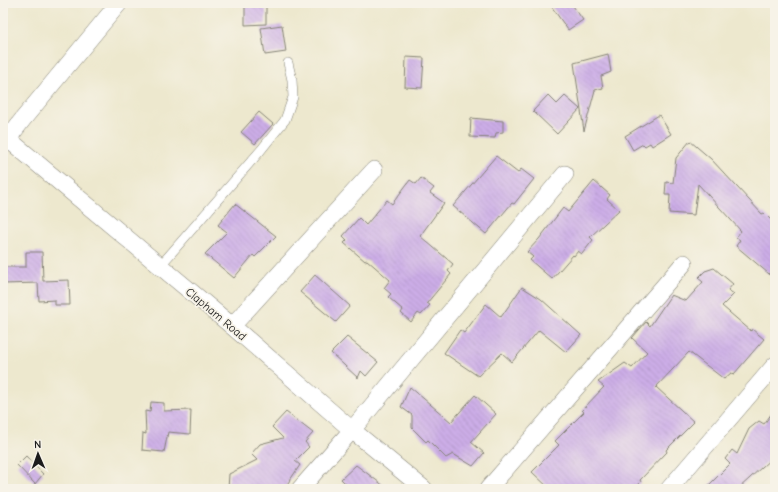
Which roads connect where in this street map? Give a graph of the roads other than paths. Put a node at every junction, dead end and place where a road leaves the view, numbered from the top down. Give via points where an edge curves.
1 (119, 3) edge
2 (288, 63) dead end
3 (5, 142) edge
4 (374, 170) dead end
5 (565, 174) dead end
6 (684, 263) dead end
7 (160, 266) junction
8 (232, 326) junction
9 (775, 365) edge
10 (352, 430) junction
11 (300, 489) edge
12 (424, 489) edge
13 (488, 489) edge
14 (669, 489) edge

1 - 3 street
2 - 7 lane via 293,97 285,120
3 - 7 street, Clapham Road
4 - 8 street
5 - 10 street
6 - 13 street
7 - 8 street, Clapham Road
8 - 10 street, Clapham Road
9 - 14 street
10 - 11 street
10 - 12 street, Clapham Road

